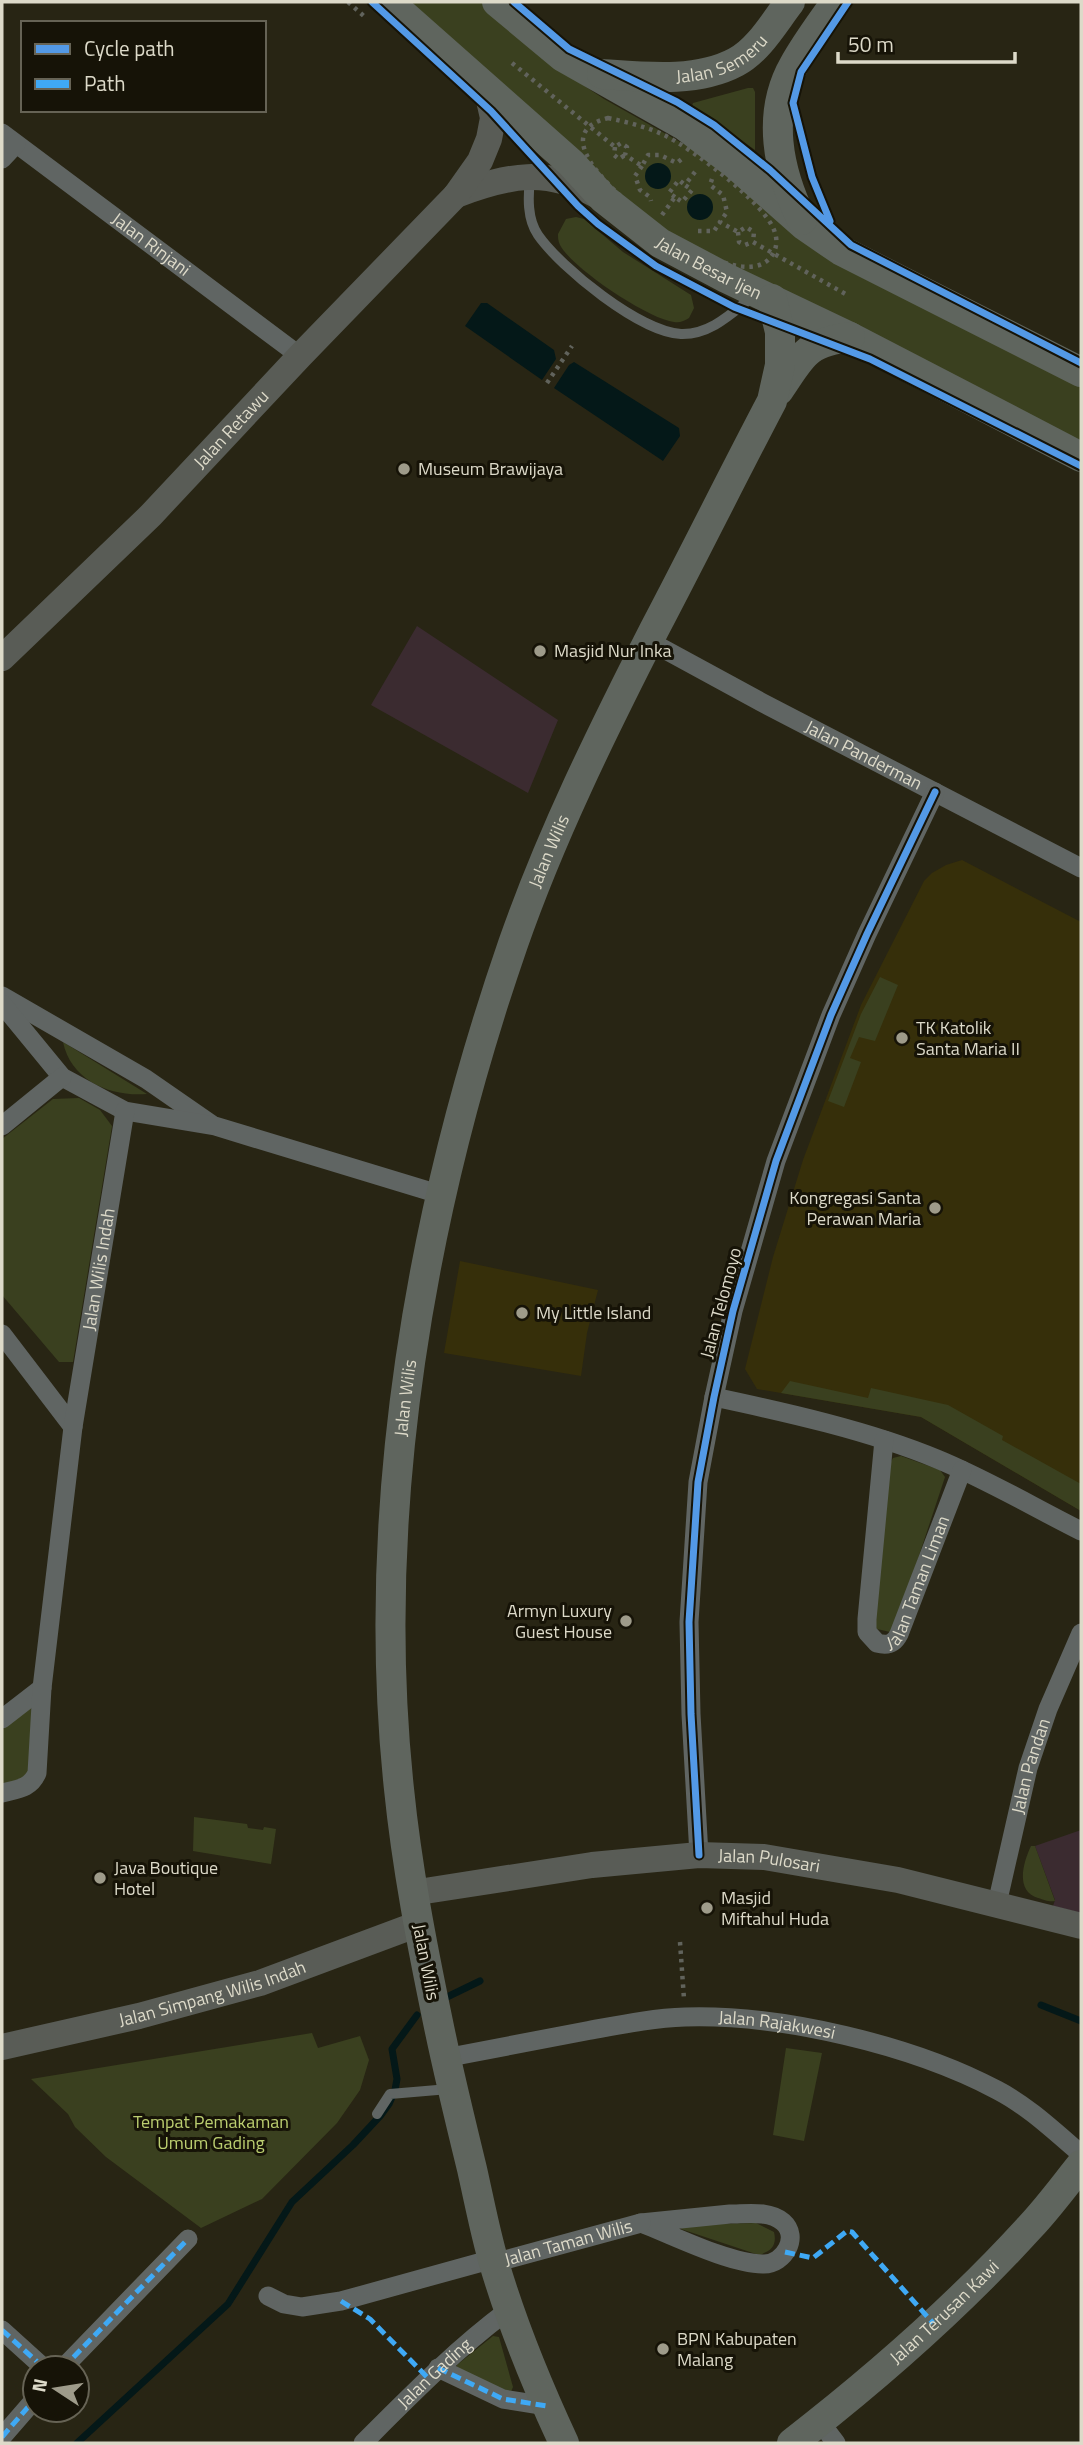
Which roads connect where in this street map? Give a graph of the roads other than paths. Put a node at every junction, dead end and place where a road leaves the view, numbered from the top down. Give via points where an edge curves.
1 (497, 2) edge
2 (790, 2) edge
3 (836, 2) edge
4 (378, 10) edge
5 (592, 74) junction
6 (486, 87) junction
7 (9, 139) edge
8 (2, 159) edge
9 (531, 176) junction
10 (456, 195) junction
11 (604, 199) junction
12 (805, 226) junction
13 (765, 296) junction
14 (850, 337) junction
15 (300, 356) junction
16 (1081, 372) edge
17 (772, 401) junction
18 (1081, 457) edge
19 (649, 641) junction
20 (2, 658) edge
21 (935, 792) junction
22 (1081, 868) edge
23 (2, 996) edge
24 (2, 1004) edge
25 (62, 1077) junction
26 (125, 1111) junction
27 (2, 1126) edge
28 (215, 1126) junction
29 (442, 1195) junction
30 (2, 1334) edge
31 (713, 1397) junction
32 (73, 1427) junction
33 (884, 1440) junction
34 (962, 1470) junction
35 (1081, 1531) edge
36 (1081, 1633) edge
37 (42, 1688) junction
38 (2, 1718) edge
39 (2, 1793) edge
40 (699, 1855) junction
41 (412, 1893) junction
42 (997, 1904) junction
43 (418, 1924) junction
44 (1081, 1926) edge
45 (2, 2047) edge
46 (445, 2058) junction
47 (453, 2089) junction
48 (377, 2114) dead end
49 (1081, 2154) edge
50 (1081, 2165) edge
51 (641, 2222) junction
52 (188, 2239) dead end
53 (493, 2261) junction
54 (268, 2296) dead end
55 (510, 2309) junction
56 (2, 2330) edge
57 (29, 2354) edge
58 (77, 2354) edge
59 (438, 2368) junction
60 (547, 2406) junction
61 (21, 2415) edge
62 (828, 2432) edge
63 (2, 2437) edge
64 (363, 2443) edge
65 (564, 2443) edge
66 (792, 2443) edge

1 - 5 main road via 563,57
2 - 5 main road, Jalan Semeru via 737,62 709,72 675,76
3 - 12 main road via 793,65 777,112 787,186
4 - 6 main road, Jalan Besar Ijen
5 - 12 main road via 685,126
6 - 10 main road, Jalan Retawu via 493,118 489,139
6 - 11 main road, Jalan Besar Ijen
7 - 8 street
7 - 15 street, Jalan Rinjani
9 - 10 main road, Jalan Retawu via 494,180
9 - 11 main road, Jalan Retawu via 569,182
9 - 13 lane via 528,198 537,234 574,274 642,321 683,334 706,329
10 - 15 main road, Jalan Retawu
11 - 13 main road, Jalan Besar Ijen via 660,243
12 - 16 main road via 853,258
13 - 14 main road, Jalan Besar Ijen
13 - 17 main road, Jalan Wilis via 780,332 780,365
14 - 17 main road, Jalan Wilis via 815,345
14 - 18 main road, Jalan Besar Ijen
15 - 20 main road, Jalan Retawu via 151,515
17 - 19 main road, Jalan Wilis
19 - 21 street, Jalan Panderman
19 - 29 main road, Jalan Wilis via 599,738 514,942
21 - 22 street, Jalan Panderman
21 - 31 street, Jalan Telomoyo via 831,1016 776,1161
23 - 28 street via 155,1085
24 - 25 street
25 - 26 street
25 - 27 street
26 - 28 street
26 - 32 street, Jalan Wilis Indah
28 - 29 street
29 - 41 main road, Jalan Wilis via 409,1374 392,1580 398,1787
30 - 32 street
31 - 33 street
31 - 40 street, Jalan Telomoyo via 698,1482 689,1622
32 - 37 street, Jalan Wilis Indah
33 - 34 street
33 - 34 street, Jalan Taman Liman via 867,1619 867,1632 877,1643 895,1642 899,1634
34 - 35 street
36 - 42 street, Jalan Pandan via 1028,1768
37 - 38 street
37 - 39 street, Jalan Wilis Indah via 37,1773 28,1787
40 - 41 main road, Jalan Pulosari via 592,1865
40 - 42 main road, Jalan Pulosari via 764,1857
41 - 43 main road, Jalan Wilis
42 - 44 main road, Jalan Pulosari
43 - 45 main road, Jalan Simpang Wilis Indah via 260,1983
43 - 46 main road, Jalan Wilis
46 - 47 main road, Jalan Wilis
46 - 49 street, Jalan Rajakwesi via 642,2021 726,2018 790,2025 845,2036 963,2074 1027,2109
47 - 48 lane via 390,2094
47 - 53 main road, Jalan Wilis
50 - 62 main road, Jalan Terusan Kawi via 1031,2226 895,2358
51 - 51 street, Jalan Taman Wilis via 745,2262 766,2264 779,2259 789,2247 784,2222 769,2215
51 - 53 street, Jalan Taman Wilis
52 - 58 street
53 - 54 street, Jalan Taman Wilis via 341,2301 302,2307
53 - 55 main road, Jalan Wilis
55 - 59 street, Jalan Gading
55 - 60 main road, Jalan Wilis
56 - 57 street
59 - 60 street via 503,2399
59 - 64 street, Jalan Gading
60 - 65 main road, Jalan Wilis
61 - 63 street
62 - 66 main road, Jalan Terusan Kawi

